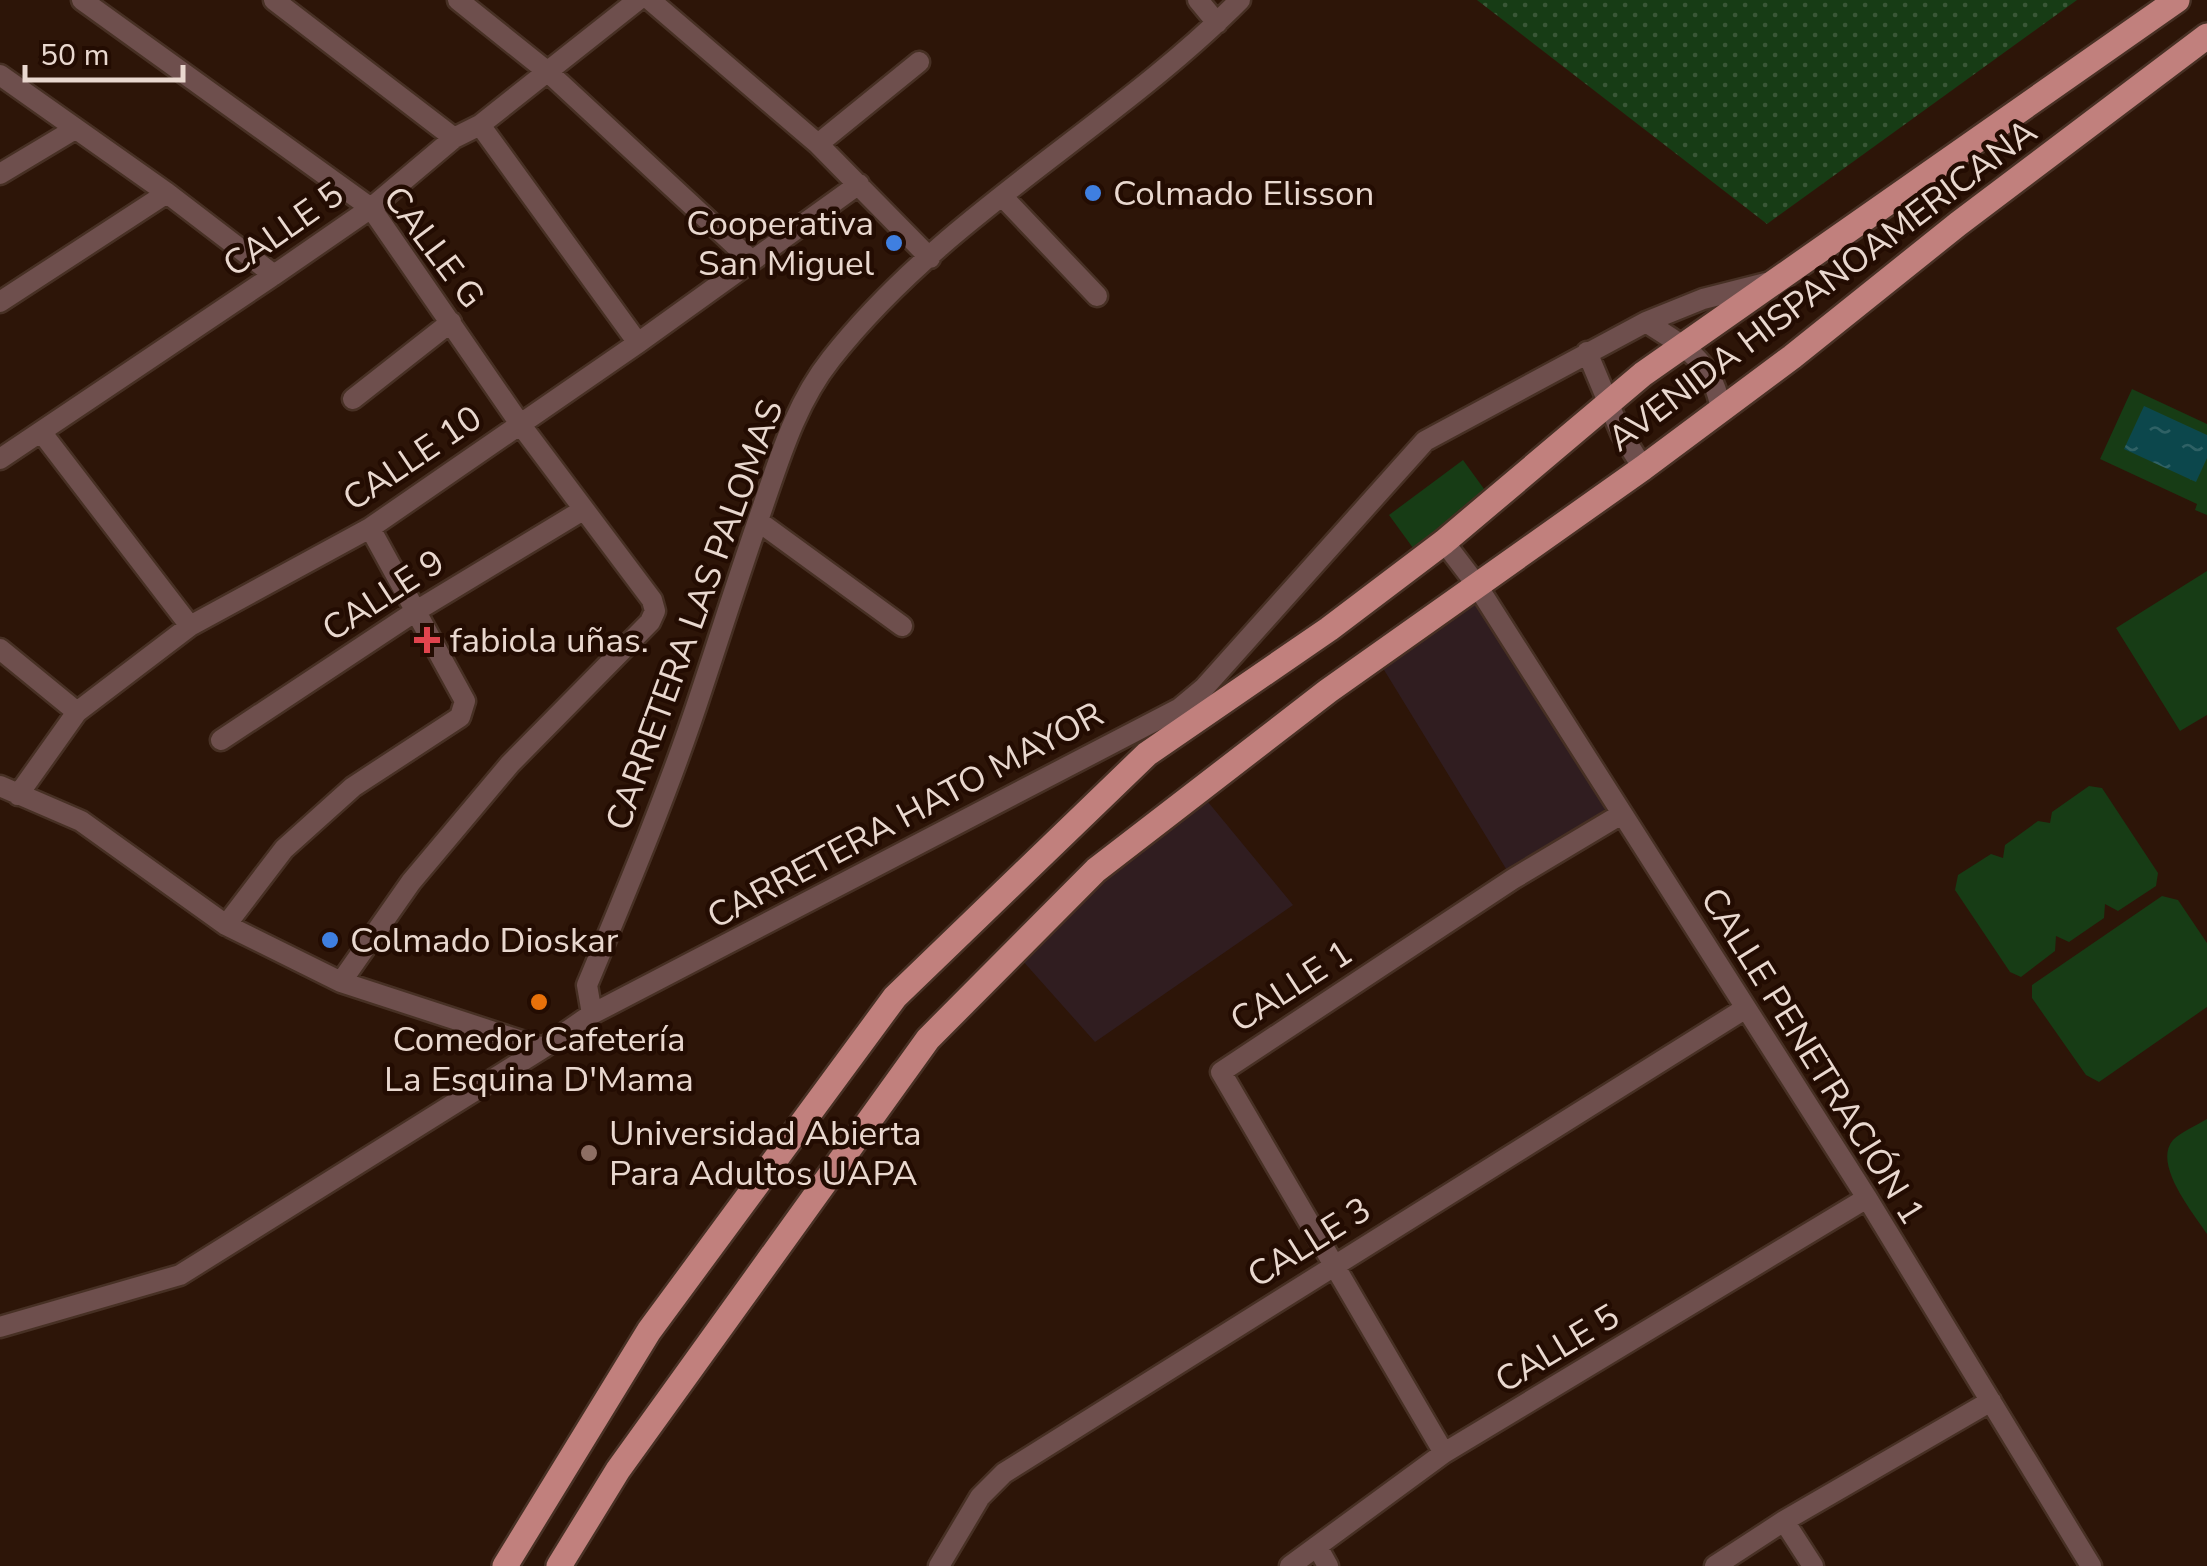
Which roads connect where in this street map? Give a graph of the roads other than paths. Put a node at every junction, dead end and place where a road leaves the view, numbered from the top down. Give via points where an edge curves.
1 (82, 0) edge
2 (274, 0) edge
3 (458, 0) edge
4 (638, 0) edge
5 (650, 0) edge
6 (1198, 0) edge
7 (1240, 0) edge
8 (2177, 0) edge
9 (1218, 23) junction
10 (2207, 36) edge
11 (919, 62) dead end
12 (548, 72) junction
13 (0, 75) edge
14 (480, 125) junction
15 (76, 128) junction
16 (454, 138) junction
17 (818, 144) junction
18 (0, 174) edge
19 (858, 184) junction
20 (167, 193) junction
21 (1002, 196) junction
22 (371, 208) junction
23 (930, 258) junction
24 (752, 261) junction
25 (274, 275) junction
26 (1776, 280) junction
27 (1097, 296) dead end
28 (0, 302) edge
29 (451, 322) junction
30 (1646, 322) junction
31 (638, 343) junction
32 (1682, 345) junction
33 (1587, 352) junction
34 (353, 399) dead end
35 (1607, 402) junction
36 (1721, 410) junction
37 (520, 424) junction
38 (42, 432) junction
39 (0, 459) edge
40 (1643, 468) junction
41 (583, 510) junction
42 (758, 521) junction
43 (370, 528) junction
44 (1444, 542) junction
45 (1476, 584) junction
46 (416, 611) junction
47 (190, 626) junction
48 (902, 626) dead end
49 (0, 649) edge
50 (76, 712) junction
51 (221, 740) dead end
52 (9, 791) edge
53 (1620, 816) junction
54 (226, 925) junction
55 (341, 982) junction
56 (1746, 1008) junction
57 (592, 1014) junction
58 (544, 1048) junction
59 (1866, 1198) junction
60 (1332, 1266) junction
61 (0, 1327) edge
62 (1991, 1401) junction
63 (1444, 1454) junction
64 (1784, 1521) junction
65 (1323, 1557) edge
66 (505, 1566) edge
67 (559, 1566) edge
68 (938, 1566) edge
69 (1290, 1566) edge
70 (1715, 1566) edge
71 (1812, 1566) edge
72 (2091, 1566) edge

1 - 22 street, CALLE G
2 - 16 street
3 - 12 street
4 - 12 street, CALLE 5
5 - 17 street
6 - 9 street
7 - 9 street, CARRETERA LAS PALOMAS
8 - 26 main road, AVENIDA HISPANOAMERICANA
9 - 21 street, CARRETERA LAS PALOMAS
10 - 36 main road, AVENIDA HISPANOAMERICANA
11 - 17 street
12 - 14 street, CALLE 5
12 - 24 street
13 - 15 street
14 - 16 street, CALLE 5
14 - 31 street
15 - 18 street
15 - 20 street
16 - 22 street, CALLE 5
17 - 19 street
19 - 23 street
19 - 24 street, CALLE 10
20 - 25 street
20 - 28 street
21 - 23 street, CARRETERA LAS PALOMAS
21 - 27 street
22 - 25 street, CALLE 5
22 - 29 street, CALLE G
23 - 42 street, CARRETERA LAS PALOMAS via 829,361 792,424
24 - 31 street, CALLE 10
25 - 38 street, CALLE 5
26 - 30 street, CARRETERA HATO MAYOR
26 - 32 main road, AVENIDA HISPANOAMERICANA
29 - 34 street
29 - 37 street, CALLE G
30 - 32 street
30 - 33 street, CARRETERA HATO MAYOR
31 - 37 street, CALLE 10
32 - 35 main road, AVENIDA HISPANOAMERICANA
32 - 36 street via 1706,368
33 - 35 street
33 - 57 street, CARRETERA HATO MAYOR via 1426,441 1180,708
35 - 40 street
35 - 44 main road, AVENIDA HISPANOAMERICANA
36 - 40 main road, AVENIDA HISPANOAMERICANA
37 - 41 street, CALLE G
37 - 43 street, CALLE 10
38 - 39 street, CALLE 5
38 - 47 street
40 - 45 main road, AVENIDA HISPANOAMERICANA
41 - 46 street, CALLE 9
41 - 55 street, CALLE G via 652,600 650,622 510,764 412,882
42 - 48 street
42 - 57 street, CARRETERA LAS PALOMAS via 669,789 586,985
43 - 46 street
43 - 47 street, CALLE 10
44 - 45 street
44 - 66 main road, AVENIDA HISPANOAMERICANA via 1146,754 895,997 649,1331
45 - 53 street, CALLE PENETRACIÓN 1
45 - 67 main road, AVENIDA HISPANOAMERICANA via 1096,870 928,1039 618,1470
46 - 51 street, CALLE 9
46 - 54 street via 466,708 353,787 284,848
47 - 50 street, CALLE 10
49 - 50 street
50 - 52 street, CALLE 10
52 - 54 street via 80,821
53 - 56 street, CALLE PENETRACIÓN 1
53 - 60 street, CALLE 1 via 1223,1069
54 - 55 street
55 - 58 street
56 - 59 street, CALLE PENETRACIÓN 1
56 - 60 street, CALLE 3
57 - 58 street, CARRETERA HATO MAYOR
58 - 61 street, CARRETERA HATO MAYOR via 180,1274
59 - 62 street, CALLE PENETRACIÓN 1
59 - 63 street, CALLE 5
60 - 63 street, CALLE 1
60 - 68 street, CALLE 3 via 1004,1473 980,1497
62 - 64 street
62 - 72 street, CALLE PENETRACIÓN 1
63 - 65 street, CALLE 5
64 - 70 street
64 - 71 street
65 - 69 street, CALLE 5

